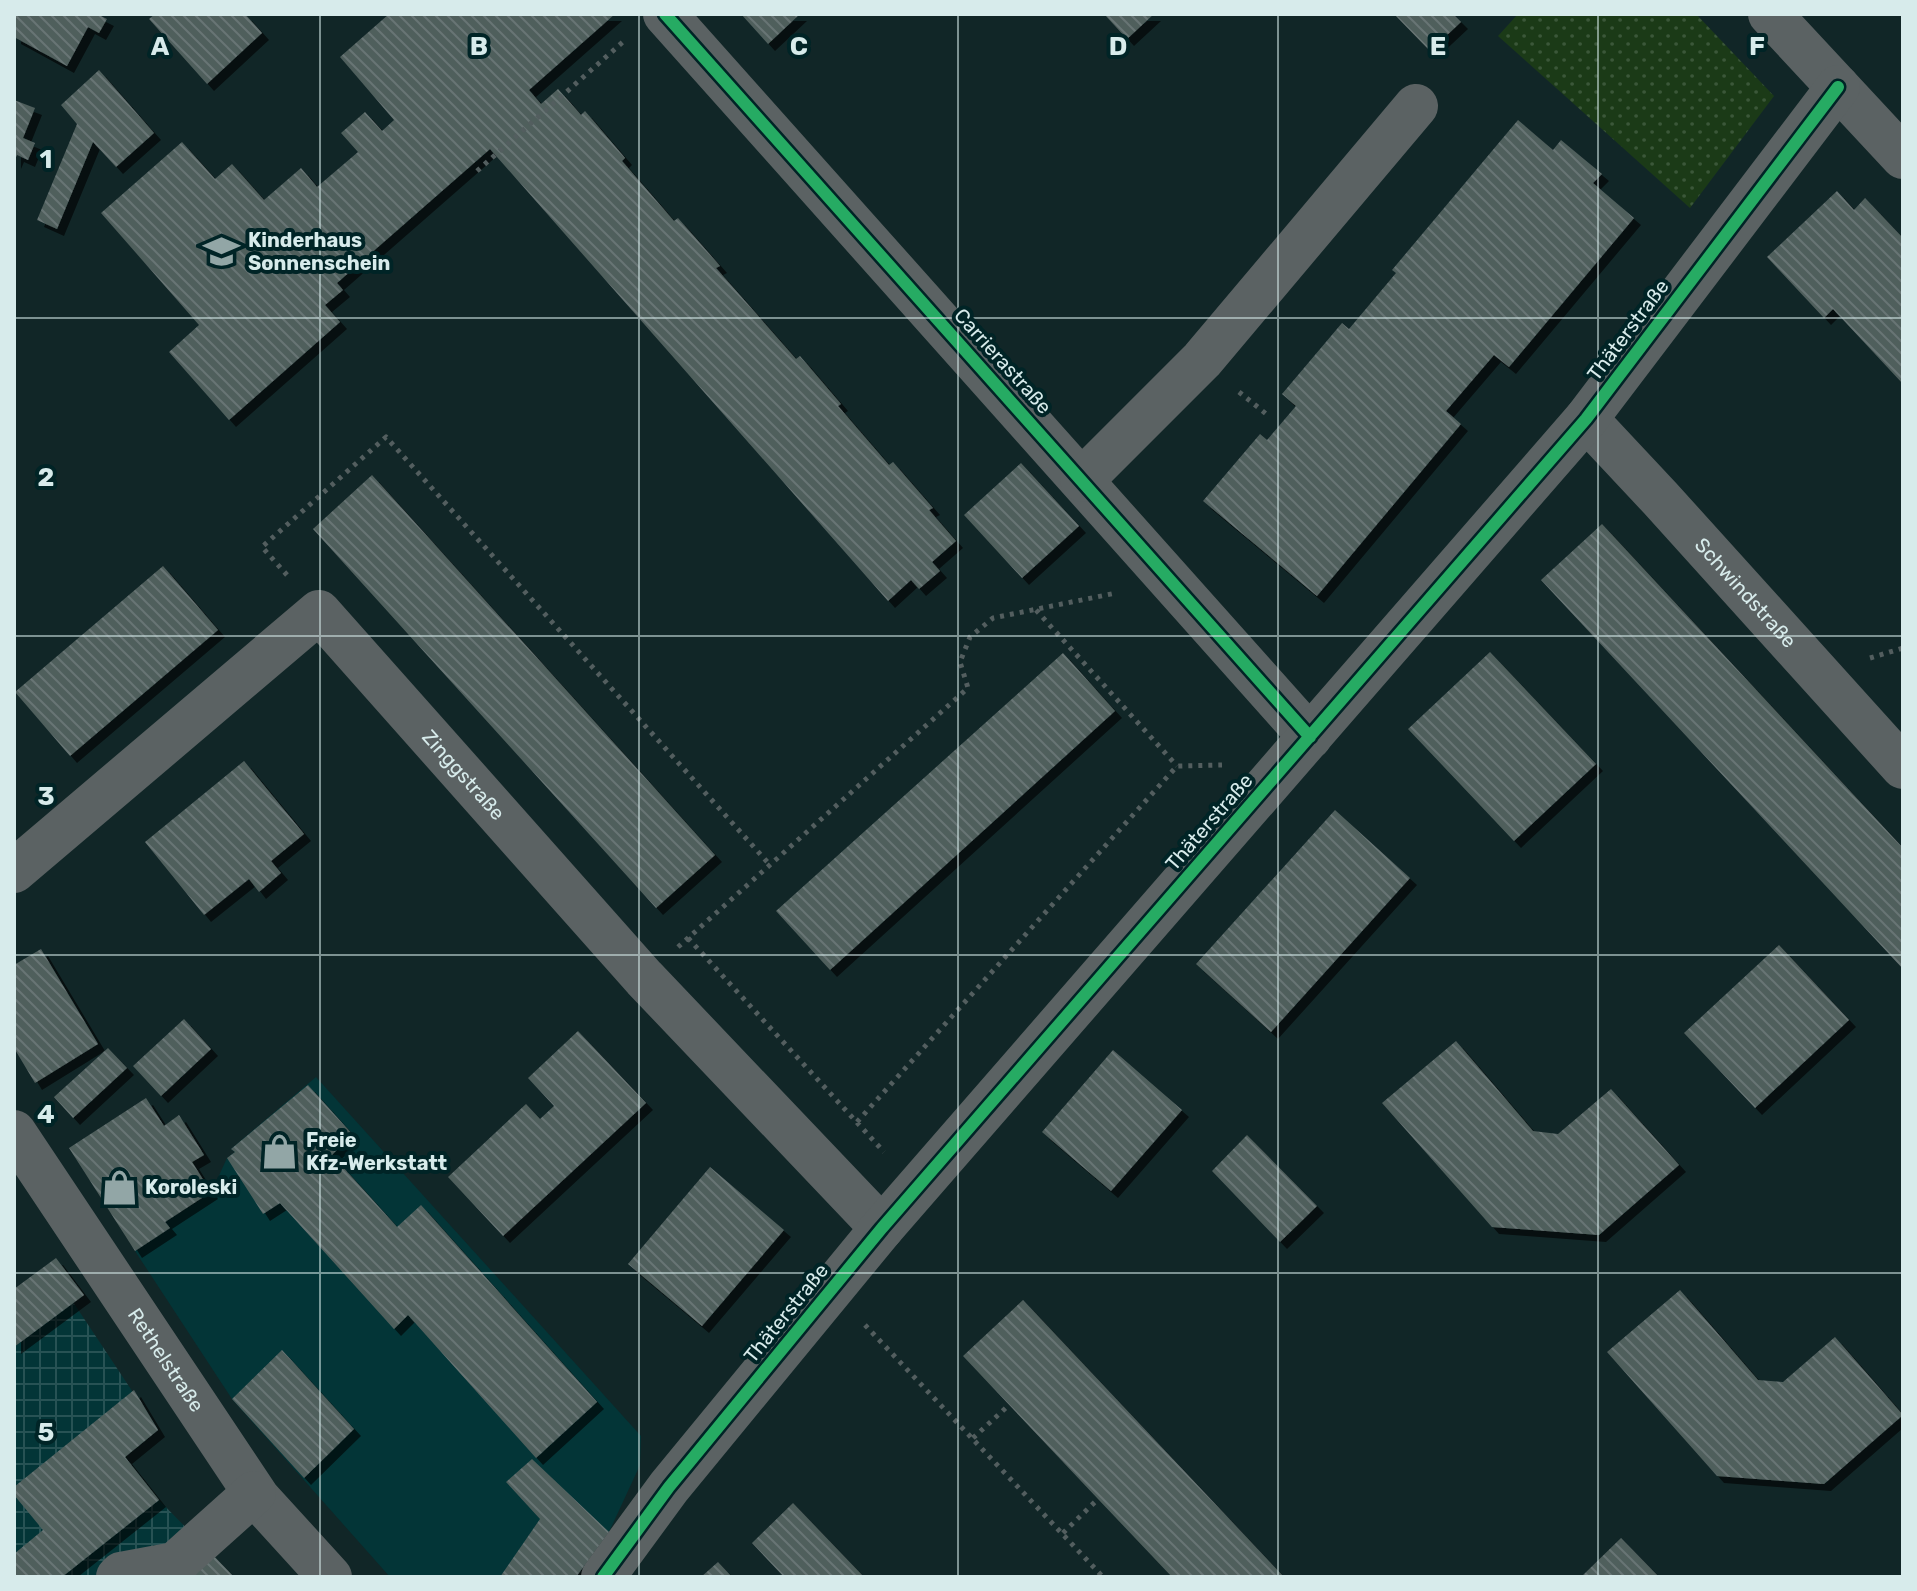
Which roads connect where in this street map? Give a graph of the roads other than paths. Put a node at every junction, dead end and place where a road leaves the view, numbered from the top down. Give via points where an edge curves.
1 (1770, 14) edge
2 (649, 24) edge
3 (1838, 87) junction
4 (1416, 106) dead end
5 (1903, 157) edge
6 (1586, 419) junction
7 (1082, 480) junction
8 (1298, 750) junction
9 (1903, 767) edge
10 (14, 871) edge
11 (14, 1132) edge
12 (882, 1228) junction
13 (254, 1493) junction
14 (118, 1577) edge
15 (330, 1577) edge
16 (603, 1577) edge

1 - 3 street
2 - 7 street, Carrierastraße
3 - 5 street
3 - 6 street, Thäterstraße
4 - 7 street via 1202,360
6 - 8 street, Thäterstraße
6 - 9 street, Schwindstraße
7 - 8 street, Carrierastraße via 1172,582
8 - 12 street, Thäterstraße
10 - 12 street, Zinggstraße via 319,612 644,978
11 - 13 street, Rethelstraße
12 - 16 street, Thäterstraße via 669,1487
13 - 14 street via 175,1564
13 - 15 street, Rethelstraße

